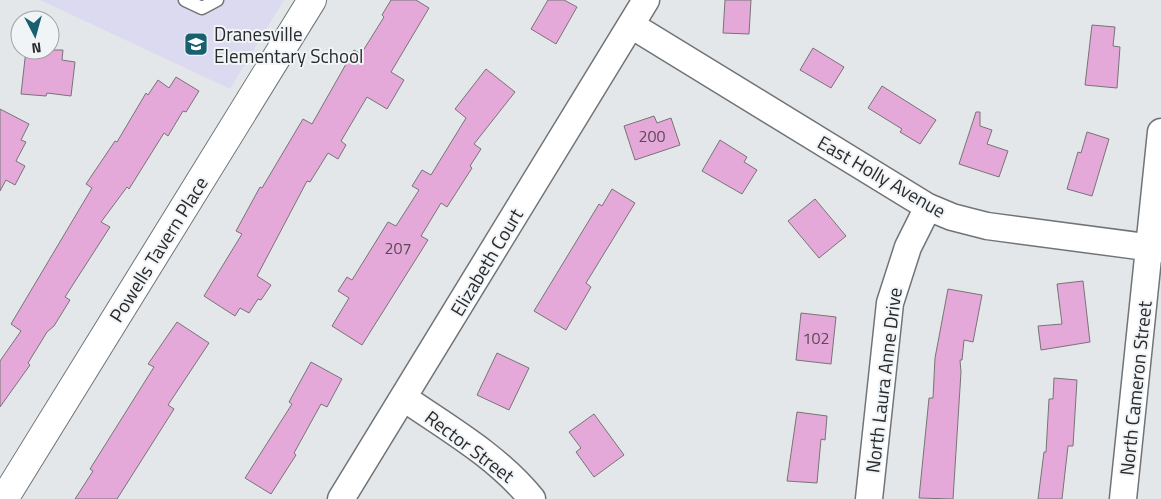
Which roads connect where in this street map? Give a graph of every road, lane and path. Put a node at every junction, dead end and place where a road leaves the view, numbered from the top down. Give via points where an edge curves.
1 (185, 0) edge
2 (217, 0) edge
3 (312, 0) edge
4 (646, 0) edge
5 (631, 25) junction
6 (1161, 132) edge
7 (928, 208) junction
8 (1155, 249) edge
9 (404, 398) junction
10 (4, 499) edge
11 (341, 499) edge
12 (532, 499) edge
13 (869, 499) edge
14 (1123, 499) edge

1 - 2 lane via 202,8
3 - 10 street, Powells Tavern Place
4 - 5 street, Elizabeth Court
5 - 7 street, East Holly Avenue
5 - 9 street, Elizabeth Court
6 - 8 street, North Cameron Street
7 - 8 street, East Holly Avenue via 987,226
7 - 13 street, North Laura Anne Drive via 908,247 890,303
8 - 14 street, North Cameron Street
9 - 11 street, Elizabeth Court
9 - 12 street, Rector Street via 482,451 516,479

